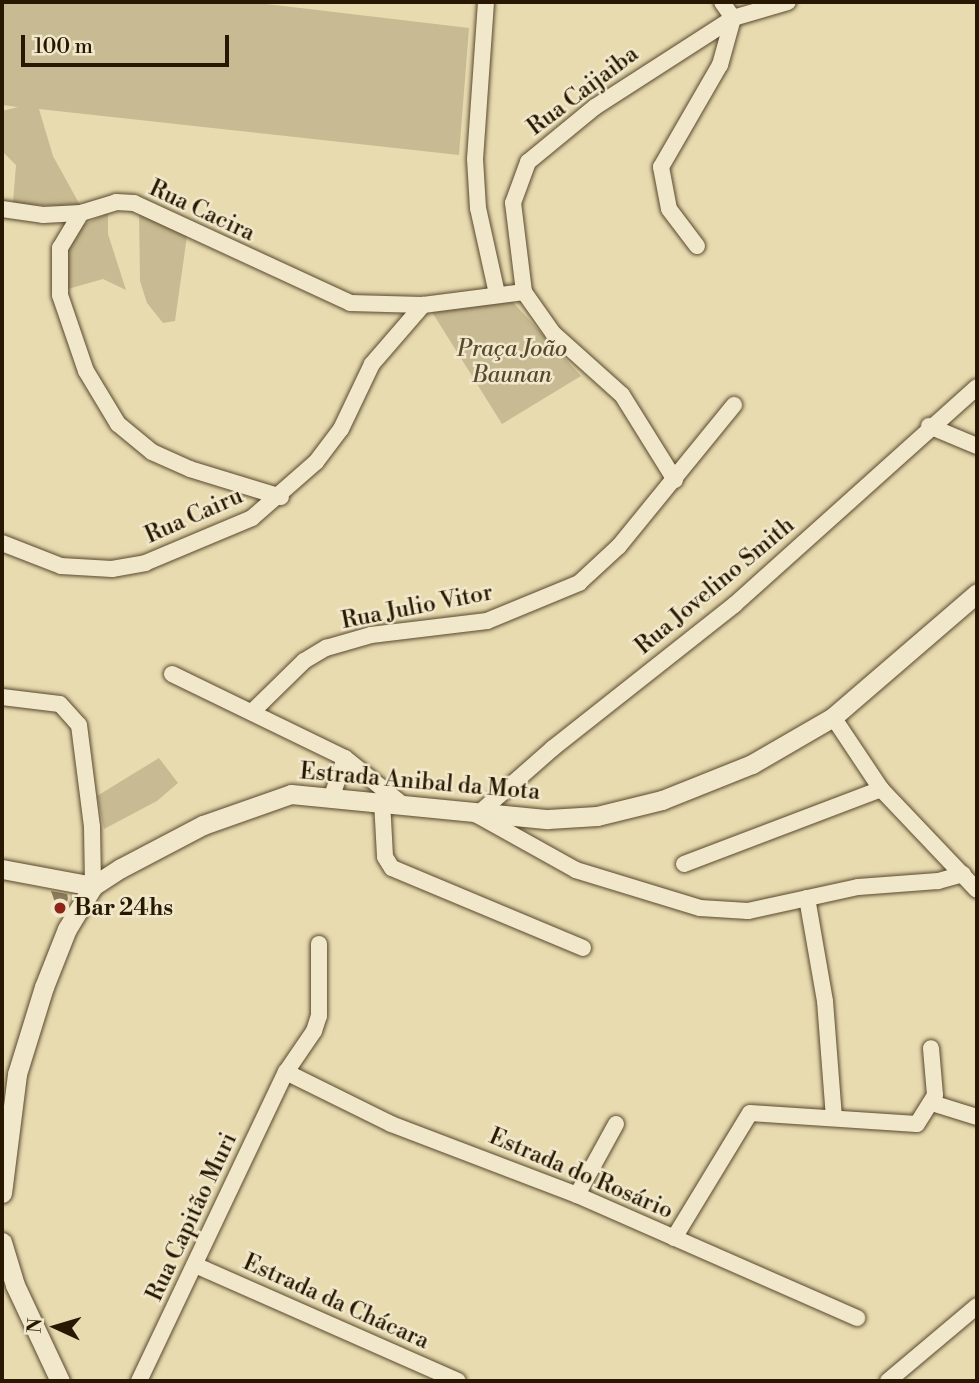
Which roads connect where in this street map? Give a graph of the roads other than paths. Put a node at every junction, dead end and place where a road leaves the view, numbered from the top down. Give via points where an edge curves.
1 (486, 2) edge
2 (722, 2) edge
3 (788, 2) edge
4 (733, 18) junction
5 (2, 209) edge
6 (81, 213) junction
7 (697, 246) dead end
8 (524, 292) junction
9 (497, 294) junction
10 (424, 305) junction
11 (977, 387) edge
12 (734, 405) dead end
13 (929, 426) junction
14 (977, 446) edge
15 (675, 480) junction
16 (281, 497) junction
17 (6, 544) edge
18 (977, 593) edge
19 (172, 674) dead end
20 (2, 697) edge
21 (254, 710) junction
22 (833, 718) junction
23 (345, 758) junction
24 (881, 789) junction
25 (332, 796) junction
26 (382, 801) junction
27 (403, 805) junction
28 (477, 815) junction
29 (684, 864) dead end
30 (2, 869) edge
31 (962, 874) junction
32 (93, 886) junction
33 (977, 890) edge
34 (807, 898) junction
35 (319, 944) dead end
36 (583, 948) dead end
37 (931, 1048) dead end
38 (9, 1072) edge
39 (286, 1072) junction
40 (932, 1102) junction
41 (977, 1117) edge
42 (834, 1118) junction
43 (616, 1124) dead end
44 (2, 1193) edge
45 (577, 1195) junction
46 (674, 1238) junction
47 (2, 1242) edge
48 (195, 1265) junction
49 (977, 1306) edge
50 (857, 1318) dead end
51 (60, 1381) edge
52 (139, 1381) edge
53 (458, 1381) edge
54 (888, 1381) edge

1 - 9 street via 475,159 478,208
2 - 4 street
3 - 4 street, Rua Caijaiba
4 - 7 street via 720,65 661,167 669,209
4 - 8 street, Rua Caijaiba via 636,78 528,162 513,203
5 - 6 street, Rua Cacira via 43,215
6 - 10 street, Rua Cacira via 116,202 134,203 327,295 371,306
6 - 16 street via 60,248 60,295 86,371 118,424 152,452 190,469
8 - 9 street, Rua Cacira
8 - 15 street via 553,333 622,394
9 - 10 street, Rua Cacira
10 - 16 street, Rua Cairu via 372,365 341,429
11 - 13 street, Rua Jovelino Smith
12 - 15 street, Rua Julio Vitor
13 - 14 street
13 - 28 street, Rua Jovelino Smith via 734,605 553,748
15 - 21 street, Rua Julio Vitor via 593,573 563,593 487,621 371,635 326,648 304,661
16 - 17 street, Rua Cairu via 252,518 193,545 112,569 61,566
18 - 22 street, Estrada Anibal da Mota
19 - 21 street
20 - 32 street via 60,704 79,725 92,827
21 - 23 street
22 - 24 street
22 - 28 street, Estrada Anibal da Mota via 752,764 662,800 576,818
23 - 25 street
23 - 27 street
24 - 29 street
24 - 31 street
25 - 26 street, Estrada Anibal da Mota
25 - 32 street, Estrada Anibal da Mota via 291,794 270,799 203,825
26 - 27 street, Estrada Anibal da Mota
26 - 36 street via 385,858 391,868
27 - 28 street, Estrada Anibal da Mota
28 - 34 street via 576,870 700,908 748,911
30 - 32 street
31 - 33 street
31 - 34 street
32 - 38 street, Estrada Anibal da Mota via 67,929
34 - 42 street via 825,1002
35 - 39 street, Rua Capitão Muri via 319,1016
37 - 40 street
38 - 44 street, Estrada Anibal da Mota
39 - 45 street, Estrada do Rosário via 391,1124
39 - 48 street, Rua Capitão Muri
40 - 41 street
40 - 42 street via 924,1118 910,1125
42 - 46 street via 750,1113
43 - 45 street
45 - 46 street, Estrada do Rosário
46 - 50 street, Estrada do Rosário
47 - 51 street via 15,1285
48 - 52 street, Rua Capitão Muri
48 - 53 street, Estrada da Chácara
49 - 54 street

